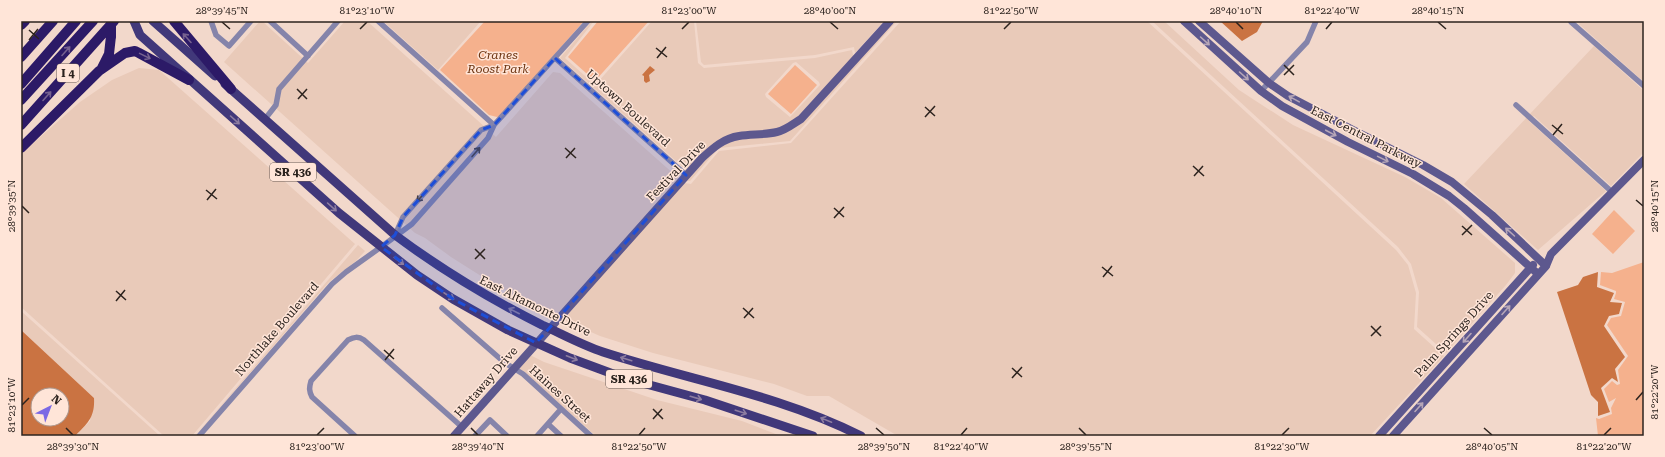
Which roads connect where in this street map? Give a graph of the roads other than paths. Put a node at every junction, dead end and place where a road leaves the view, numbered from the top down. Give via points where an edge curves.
1 (24, 21) edge
2 (53, 21) edge
3 (76, 21) edge
4 (93, 21) edge
5 (111, 21) edge
6 (114, 21) edge
7 (134, 21) edge
8 (153, 21) edge
9 (174, 21) edge
10 (211, 21) edge
11 (251, 21) edge
12 (270, 21) edge
13 (328, 21) edge
14 (338, 21) edge
15 (378, 21) edge
16 (588, 21) edge
17 (890, 21) edge
18 (1184, 21) edge
19 (1198, 21) edge
20 (1316, 21) edge
21 (1571, 22) dead end
22 (21, 25) edge
23 (333, 26) junction
24 (308, 56) junction
25 (21, 57) edge
26 (555, 58) junction
27 (99, 71) junction
28 (189, 80) junction
29 (1269, 83) junction
30 (21, 84) edge
31 (1644, 86) edge
32 (231, 89) junction
33 (1261, 91) junction
34 (21, 100) edge
35 (1516, 105) dead end
36 (265, 119) junction
37 (21, 125) edge
38 (494, 125) junction
39 (21, 148) edge
40 (1644, 160) edge
41 (686, 175) junction
42 (1612, 192) junction
43 (395, 235) junction
44 (381, 247) junction
45 (1551, 254) junction
46 (1539, 259) junction
47 (1546, 266) junction
48 (1531, 268) junction
49 (1538, 274) junction
50 (442, 308) dead end
51 (549, 328) junction
52 (536, 343) junction
53 (514, 368) junction
54 (561, 409) junction
55 (548, 424) junction
56 (462, 427) junction
57 (199, 436) edge
58 (355, 436) edge
59 (454, 436) edge
60 (475, 436) edge
61 (507, 436) edge
62 (537, 436) edge
63 (562, 436) edge
64 (591, 436) edge
65 (813, 436) edge
66 (861, 436) edge
67 (1379, 436) edge
68 (1393, 436) edge

1 - 22 highway
2 - 25 highway
3 - 30 highway
34 -> 4 highway
5 - 27 highway, bridge via 109,54
37 -> 6 highway, I 4
7 - 28 main road, SR 436 via 140,35
8 - 32 main road, SR 436
32 -> 9 highway
10 - 11 street via 216,34 229,46
12 - 24 street
13 - 23 street
14 - 23 street
15 - 38 street
16 - 26 street
17 - 41 main road, Festival Drive via 801,119 777,132 739,136 721,142
18 -> 33 main road, East Central Parkway
19 - 29 main road, East Central Parkway
20 - 29 street via 1307,42
21 - 31 street
23 - 24 street
24 - 36 street via 279,89 276,105
26 - 38 street
26 - 41 street, Uptown Boulevard
27 -> 28 highway via 134,51
27 - 39 highway
28 -> 44 main road, SR 436
29 - 33 street
46 -> 29 main road, East Central Parkway via 1452,182 1311,108
32 - 36 main road, East Altamonte Drive / SR 436
33 -> 48 main road, East Central Parkway via 1300,117 1413,174 1449,196
35 - 42 street
36 - 43 main road, East Altamonte Drive / SR 436
43 -> 38 street, Northlake Boulevard via 412,224 488,138
38 -> 43 street via 481,130 403,217
40 - 42 main road, Palm Springs Drive
41 - 51 main road, Festival Drive
42 - 45 main road, Palm Springs Drive
43 - 44 street, Northlake Boulevard
51 -> 43 main road, East Altamonte Drive / SR 436 via 471,288
44 -> 52 main road, SR 436 via 454,299
44 - 57 street, Northlake Boulevard via 332,284
45 - 46 main road, Palm Springs Drive
45 - 47 main road, Palm Springs Drive
46 - 47 main road, East Central Parkway
46 - 48 main road, Palm Springs Drive
47 - 49 main road, Palm Springs Drive
48 - 49 main road, East Central Parkway
48 -> 67 main road, Palm Springs Drive
68 -> 49 main road, Palm Springs Drive
50 - 53 street, Haines Street
51 - 52 main road, Festival Drive
66 -> 51 main road, East Altamonte Drive / SR 436 via 803,411 751,393 601,351
52 - 53 main road, Hattaway Drive
52 -> 65 main road, SR 436 via 624,378 705,400
53 - 54 street, Haines Street
53 - 56 main road, Hattaway Drive
54 - 55 street
54 - 64 street, Haines Street
55 - 62 street
55 - 63 street
56 - 58 street via 364,340 353,337 311,381 309,387 312,397
56 - 59 main road, Hattaway Drive
60 - 61 street via 490,420

